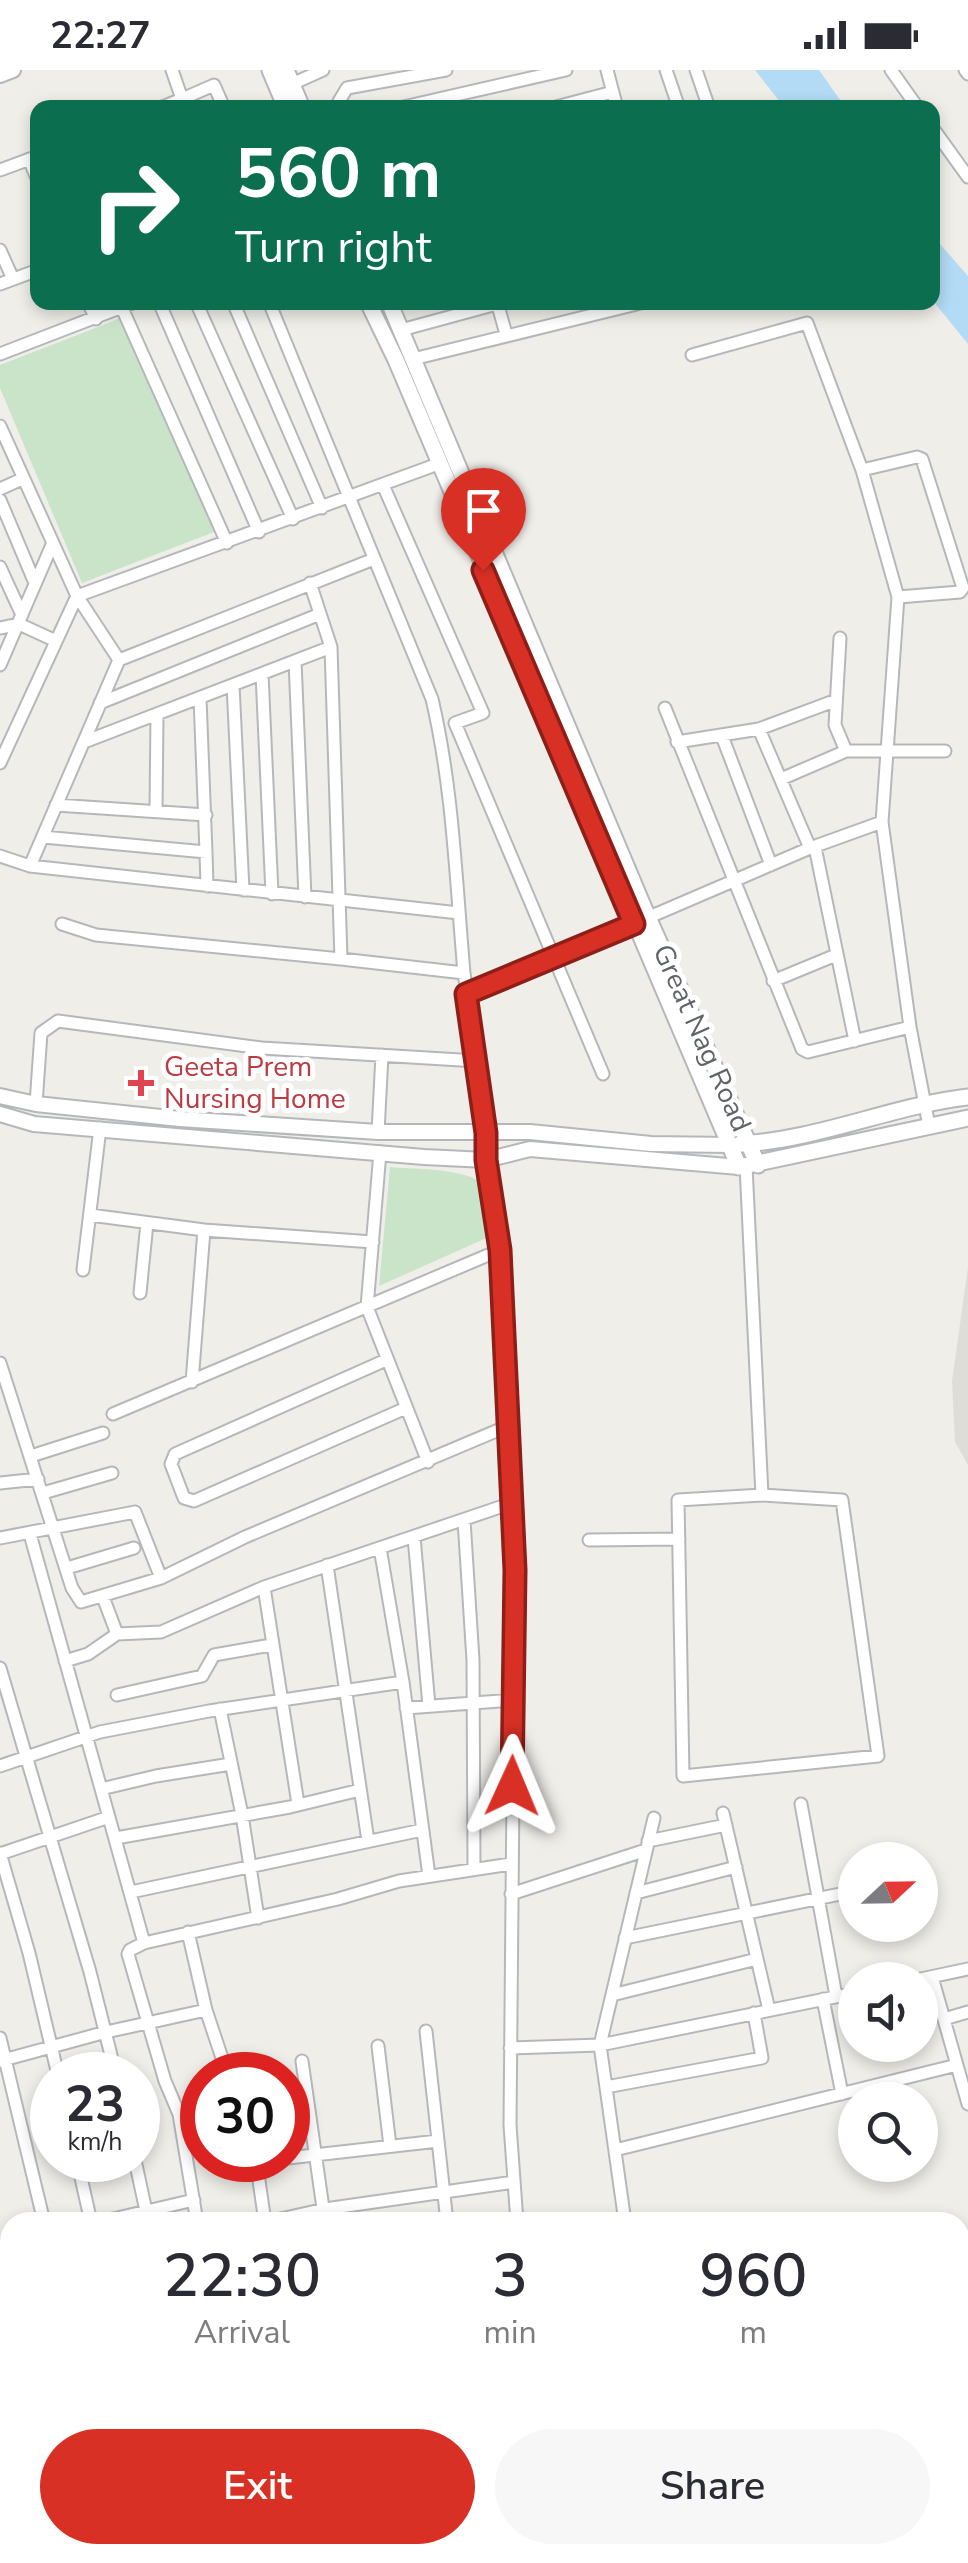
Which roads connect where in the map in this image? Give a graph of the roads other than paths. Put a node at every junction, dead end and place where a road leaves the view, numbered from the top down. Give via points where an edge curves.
1 (13, 70) edge
2 (172, 70) edge
3 (270, 70) edge
4 (323, 70) edge
5 (446, 70) edge
6 (566, 70) edge
7 (606, 70) edge
8 (666, 70) edge
9 (696, 70) edge
10 (892, 70) edge
11 (0, 75) edge
12 (289, 77) edge
13 (613, 92) junction
14 (183, 100) edge
15 (189, 100) edge
16 (221, 100) edge
17 (283, 100) edge
18 (339, 100) edge
19 (445, 100) edge
20 (582, 100) edge
21 (615, 100) edge
22 (677, 100) edge
23 (705, 100) edge
24 (913, 100) edge
25 (940, 138) edge
26 (30, 158) edge
27 (0, 170) edge
28 (968, 176) edge
29 (0, 250) edge
30 (30, 273) edge
31 (6, 282) edge
32 (92, 310) edge
33 (117, 310) edge
34 (123, 310) edge
35 (162, 310) edge
36 (200, 310) edge
37 (236, 310) edge
38 (271, 310) edge
39 (372, 310) edge
40 (392, 310) edge
41 (474, 310) edge
42 (501, 310) edge
43 (610, 310) edge
44 (96, 319) junction
45 (401, 330) junction
46 (506, 334) junction
47 (0, 354) edge
48 (692, 355) dead end
49 (413, 359) junction
50 (0, 426) edge
51 (445, 462) junction
52 (862, 470) junction
53 (22, 479) junction
54 (384, 485) junction
55 (0, 489) edge
56 (350, 498) junction
57 (0, 500) edge
58 (322, 508) junction
59 (293, 519) junction
60 (259, 532) junction
61 (226, 543) junction
62 (52, 545) junction
63 (374, 559) junction
64 (0, 567) edge
65 (35, 583) junction
66 (310, 583) junction
67 (78, 596) junction
68 (7, 597) edge
69 (898, 598) junction
70 (320, 614) junction
71 (20, 620) junction
72 (0, 628) edge
73 (840, 638) dead end
74 (56, 641) junction
75 (331, 647) junction
76 (118, 660) junction
77 (295, 661) junction
78 (0, 665) edge
79 (262, 674) junction
80 (233, 686) junction
81 (200, 698) junction
82 (834, 701) junction
83 (100, 703) junction
84 (665, 708) dead end
85 (157, 715) junction
86 (454, 723) junction
87 (438, 728) junction
88 (759, 729) junction
89 (722, 736) junction
90 (84, 742) junction
91 (677, 742) junction
92 (889, 750) junction
93 (846, 751) junction
94 (944, 751) dead end
95 (0, 763) edge
96 (781, 779) junction
97 (56, 805) junction
98 (156, 812) junction
99 (206, 815) junction
100 (882, 822) junction
101 (43, 836) junction
102 (813, 848) junction
103 (206, 852) junction
104 (0, 856) edge
105 (30, 866) junction
106 (771, 866) junction
107 (732, 882) junction
108 (207, 886) junction
109 (243, 890) junction
110 (272, 894) junction
111 (305, 897) junction
112 (340, 901) junction
113 (459, 912) junction
114 (640, 921) junction
115 (62, 924) dead end
116 (836, 954) junction
117 (552, 956) junction
118 (340, 959) junction
119 (464, 972) junction
120 (773, 981) junction
121 (466, 994) junction
122 (910, 1027) junction
123 (855, 1041) junction
124 (382, 1055) junction
125 (477, 1061) junction
126 (603, 1074) dead end
127 (0, 1096) edge
128 (968, 1097) edge
129 (36, 1104) junction
130 (925, 1104) junction
131 (0, 1114) edge
132 (968, 1118) edge
133 (929, 1126) junction
134 (100, 1128) junction
135 (378, 1132) junction
136 (486, 1133) junction
137 (750, 1144) junction
138 (731, 1145) junction
139 (380, 1152) junction
140 (486, 1160) junction
141 (748, 1166) junction
142 (90, 1215) junction
143 (146, 1223) junction
144 (204, 1230) junction
145 (373, 1242) junction
146 (500, 1250) junction
147 (83, 1270) dead end
148 (140, 1293) dead end
149 (367, 1307) junction
150 (386, 1360) junction
151 (0, 1363) edge
152 (192, 1382) junction
153 (406, 1408) junction
154 (113, 1414) dead end
155 (508, 1426) junction
156 (103, 1433) dead end
157 (31, 1456) junction
158 (428, 1462) junction
159 (112, 1473) dead end
160 (38, 1479) junction
161 (0, 1483) edge
162 (43, 1493) junction
163 (762, 1495) junction
164 (512, 1502) junction
165 (464, 1520) junction
166 (54, 1530) junction
167 (30, 1534) junction
168 (414, 1537) junction
169 (0, 1538) edge
170 (679, 1539) junction
171 (590, 1540) dead end
172 (134, 1548) dead end
173 (380, 1548) junction
174 (327, 1565) junction
175 (67, 1568) junction
176 (161, 1578) junction
177 (264, 1587) junction
178 (74, 1591) junction
179 (47, 1596) junction
180 (102, 1597) junction
181 (117, 1634) junction
182 (272, 1645) junction
183 (66, 1661) junction
184 (0, 1668) edge
185 (403, 1682) junction
186 (346, 1690) junction
187 (117, 1695) dead end
188 (281, 1700) junction
189 (513, 1700) junction
190 (474, 1703) junction
191 (429, 1706) junction
192 (406, 1708) junction
193 (220, 1709) junction
194 (84, 1736) junction
195 (26, 1756) junction
196 (232, 1764) junction
197 (0, 1766) edge
198 (101, 1789) junction
199 (360, 1790) junction
200 (298, 1804) junction
201 (800, 1804) dead end
202 (242, 1816) junction
203 (109, 1817) junction
204 (654, 1818) dead end
205 (422, 1830) junction
206 (50, 1836) junction
207 (116, 1838) junction
208 (368, 1840) junction
209 (647, 1846) junction
210 (0, 1854) edge
211 (511, 1864) junction
212 (736, 1867) junction
213 (248, 1868) junction
214 (474, 1868) junction
215 (429, 1876) junction
216 (130, 1892) junction
217 (636, 1893) junction
218 (511, 1894) junction
219 (838, 1895) edge
220 (816, 1899) junction
221 (746, 1912) junction
222 (258, 1918) junction
223 (188, 1932) junction
224 (625, 1938) junction
225 (144, 1943) junction
226 (757, 1960) junction
227 (968, 1970) edge
228 (938, 1976) edge
229 (612, 1995) junction
230 (838, 1996) edge
231 (829, 1998) junction
232 (938, 1998) edge
233 (206, 2010) junction
234 (769, 2010) junction
235 (968, 2012) edge
236 (754, 2013) junction
237 (944, 2019) junction
238 (148, 2023) junction
239 (426, 2031) dead end
240 (106, 2032) junction
241 (0, 2038) edge
242 (600, 2045) junction
243 (378, 2046) dead end
244 (52, 2048) junction
245 (510, 2048) junction
246 (53, 2052) edge
247 (111, 2052) edge
248 (220, 2052) edge
249 (3, 2061) edge
250 (957, 2065) junction
251 (840, 2082) edge
252 (890, 2082) edge
253 (606, 2088) junction
254 (838, 2095) edge
255 (968, 2104) edge
256 (310, 2124) edge
257 (438, 2141) junction
258 (390, 2146) junction
259 (615, 2150) junction
260 (310, 2155) edge
261 (314, 2155) junction
262 (83, 2182) edge
263 (140, 2182) edge
264 (260, 2182) edge
265 (514, 2182) junction
266 (443, 2192) junction
267 (194, 2200) junction
268 (146, 2210) junction
269 (41, 2212) edge
270 (89, 2212) edge
271 (138, 2212) edge
272 (196, 2212) edge
273 (265, 2212) edge
274 (324, 2212) edge
275 (345, 2212) edge
276 (446, 2212) edge
277 (516, 2212) edge
278 (624, 2212) edge

1 - 11 street
2 - 14 street
3 - 17 main road
4 - 12 street
5 - 18 street via 346,88
6 - 19 street
7 - 13 street
8 - 22 street
9 - 23 street
10 - 24 street
13 - 20 street
13 - 21 street
15 - 16 street via 214,85
25 - 28 street
26 - 27 street
29 - 31 street
30 - 31 street
32 - 44 street
33 - 44 street
34 - 61 street
35 - 60 street
36 - 59 street
37 - 58 street
38 - 56 street
39 - 51 main road, Great Nag Road
40 - 45 main road, Great Nag Road
41 - 45 street
42 - 46 street
43 - 46 street
44 - 47 street
45 - 49 main road, Great Nag Road
46 - 49 street
48 - 52 street via 807,323
49 - 51 main road, Great Nag Road
50 - 53 street
51 - 54 street
51 - 114 main road, Great Nag Road via 511,589
52 - 69 street
52 - 69 street via 922,459 962,588
53 - 55 street
53 - 62 street
54 - 56 street
54 - 86 street via 483,713
56 - 58 street
56 - 63 street
57 - 65 street
58 - 59 street
59 - 60 street
60 - 61 street
61 - 67 street
62 - 65 street
62 - 67 street
63 - 66 street
63 - 87 street
64 - 68 street
65 - 71 street
66 - 70 street
66 - 76 street
67 - 74 street
67 - 76 street
68 - 71 street
69 - 92 street
70 - 75 street
70 - 83 street
71 - 72 street
71 - 74 street
71 - 78 street
73 - 82 street
74 - 95 street
75 - 77 street
75 - 112 street
76 - 83 street
77 - 79 street
77 - 111 street
79 - 80 street
79 - 110 street
80 - 81 street
80 - 109 street
81 - 85 street
81 - 99 street
82 - 88 street
82 - 93 street via 834,725
83 - 90 street
84 - 91 street
85 - 90 street
85 - 98 street
86 - 87 street
86 - 117 street
87 - 113 street
88 - 89 street
88 - 96 street
89 - 91 street
89 - 106 street
90 - 97 street
91 - 107 street
92 - 93 street
92 - 94 street
92 - 100 street
93 - 96 street
96 - 102 street
97 - 98 street
97 - 101 street
98 - 99 street
99 - 103 street
100 - 102 street
100 - 122 street
101 - 103 street
101 - 105 street
102 - 106 street
102 - 116 street
103 - 108 street
104 - 105 street
105 - 108 street
106 - 107 street
107 - 114 street
107 - 120 street
108 - 109 street
109 - 110 street
110 - 111 street
111 - 112 street
112 - 113 street
112 - 118 street
113 - 119 street
114 - 117 street
114 - 137 main road, Great Nag Road
114 - 138 main road, Great Nag Road
115 - 118 street via 96,935
116 - 120 street
116 - 123 street
117 - 121 street
117 - 126 street
118 - 119 street
119 - 121 street
120 - 123 street via 802,1050
121 - 125 street
122 - 123 street
122 - 130 street
124 - 125 street
124 - 129 street via 262,1048 58,1021 41,1033
124 - 135 street
125 - 136 street
127 - 129 street
128 - 130 main road
129 - 135 street
130 - 133 street
130 - 137 main road
131 - 134 street via 34,1124
132 - 133 main road
133 - 141 main road
134 - 139 street
134 - 142 street
135 - 136 street
136 - 138 street
136 - 140 street
137 - 138 main road
137 - 141 main road, Great Nag Road
138 - 141 main road, Great Nag Road
139 - 140 street
139 - 145 street
140 - 141 street via 530,1150
140 - 146 street
141 - 163 street
142 - 143 street
142 - 147 street
143 - 144 street
143 - 148 street
144 - 145 street
144 - 152 street
145 - 149 street
146 - 149 street
146 - 155 street
149 - 150 street
149 - 152 street
150 - 153 street
150 - 153 street via 175,1454 184,1498 194,1501
151 - 157 street
152 - 154 street
153 - 158 street
155 - 158 street
155 - 164 street
156 - 157 street
157 - 160 street
158 - 176 street
159 - 162 street
160 - 161 street
160 - 162 street
162 - 166 street
163 - 170 street via 678,1500
163 - 170 street via 842,1500 878,1756 684,1776
164 - 165 street
164 - 189 street
165 - 168 street
165 - 190 street
166 - 167 street
166 - 175 street
166 - 176 street via 135,1512
167 - 169 street
167 - 179 street
168 - 173 street
168 - 191 street
170 - 171 street
172 - 175 street
173 - 174 street
173 - 185 street
174 - 177 street
174 - 186 street
175 - 178 street
176 - 180 street
177 - 181 street via 161,1632
177 - 182 street
178 - 179 street
178 - 180 street via 81,1602
179 - 183 street
180 - 181 street
181 - 183 street
182 - 187 street via 214,1655 202,1676
182 - 188 street
183 - 194 street
184 - 195 street
185 - 186 street
185 - 192 street
186 - 188 street
186 - 199 street
188 - 193 street
188 - 200 street
189 - 190 street
189 - 211 street
190 - 191 street
190 - 214 street
191 - 192 street
192 - 205 street
193 - 194 street
193 - 196 street
194 - 195 street
194 - 198 street
195 - 197 street
195 - 206 street
196 - 198 street
196 - 202 street
198 - 203 street
199 - 200 street
199 - 208 street
200 - 202 street
201 - 220 street
202 - 207 street
202 - 213 street
203 - 206 street
203 - 207 street
204 - 209 street
205 - 208 street
205 - 215 street
206 - 210 street
206 - 240 street
207 - 216 street
208 - 213 street
209 - 212 street via 724,1819
209 - 217 street
209 - 218 street
210 - 244 street
211 - 214 street
211 - 218 street
212 - 217 street
212 - 221 street
213 - 216 street
213 - 222 street
214 - 215 street
215 - 222 street
216 - 225 street
217 - 224 street
218 - 245 street
219 - 220 street
220 - 221 street
220 - 231 street
221 - 224 street
221 - 226 street
222 - 223 street
223 - 225 street
223 - 233 street
224 - 229 street
225 - 238 street via 128,1954
226 - 229 street
226 - 234 street
227 - 228 street
229 - 242 street
230 - 231 street
231 - 234 street
231 - 251 street
232 - 237 street
233 - 238 street
233 - 248 street
234 - 236 street
235 - 237 street
236 - 242 street
236 - 253 street via 762,2058
237 - 250 street
238 - 240 street
238 - 267 street via 179,2114
239 - 257 street
240 - 244 street
240 - 247 street
241 - 249 street
242 - 245 street
242 - 253 street
243 - 258 street
244 - 246 street
244 - 249 street
245 - 265 street
249 - 269 street
250 - 252 street
250 - 255 street
253 - 259 street
254 - 259 street
256 - 261 street
257 - 258 street
257 - 266 street
258 - 261 street
259 - 278 street
260 - 261 street
261 - 274 street
262 - 270 street
263 - 268 street
264 - 273 street
265 - 266 street
265 - 277 street
266 - 275 street
266 - 276 street
267 - 268 street
267 - 272 street
268 - 271 street

